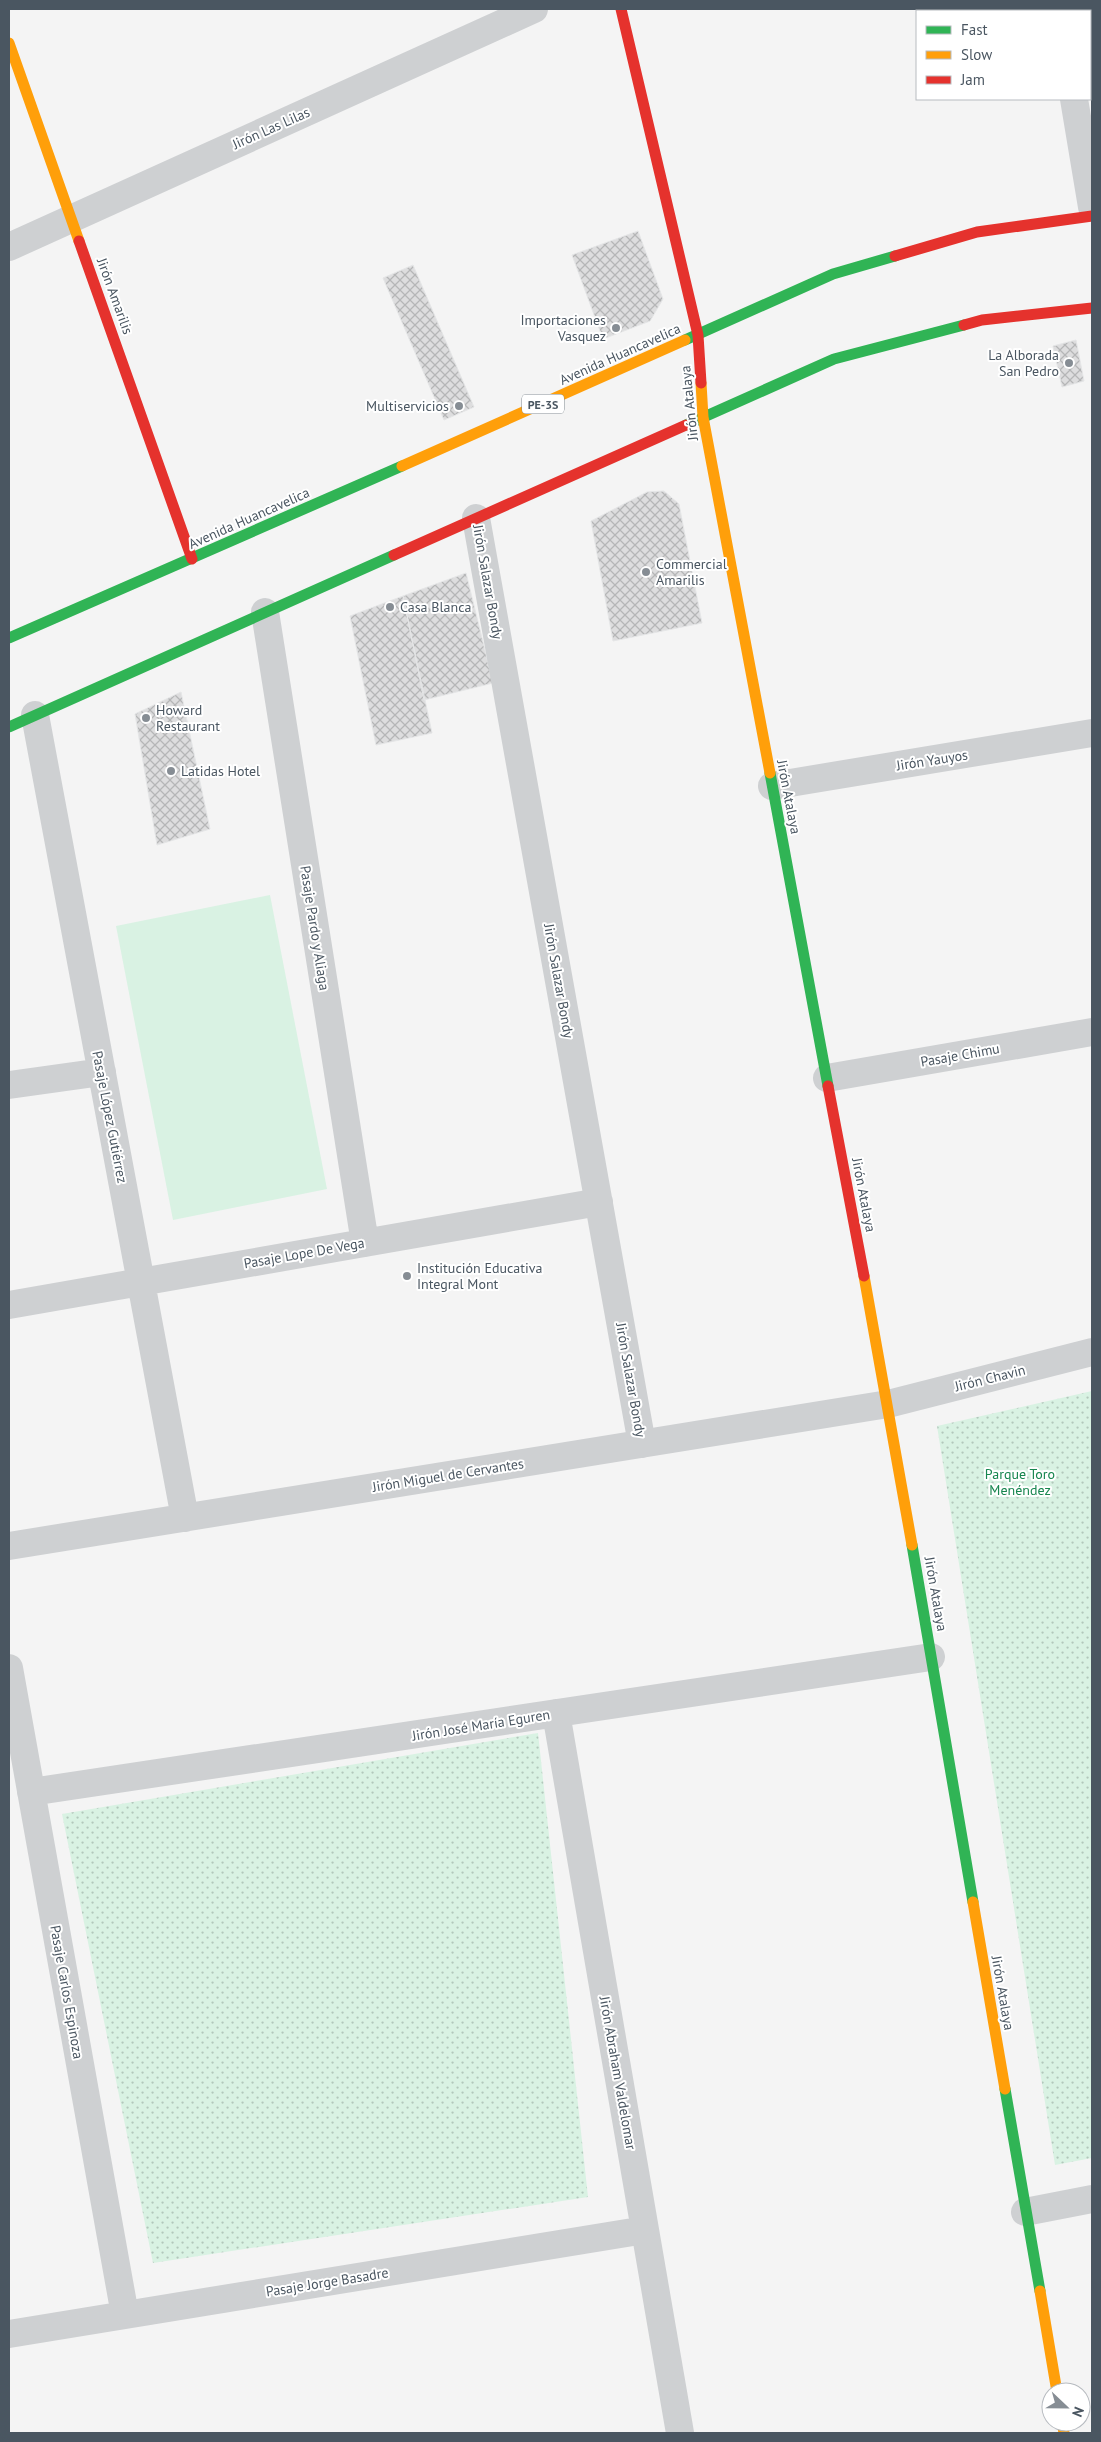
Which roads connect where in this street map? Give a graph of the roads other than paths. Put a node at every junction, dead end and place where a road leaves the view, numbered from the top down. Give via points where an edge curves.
1 (534, 9) edge
2 (620, 9) edge
3 (9, 44) edge
4 (1074, 100) edge
5 (1092, 207) edge
6 (1092, 216) edge
7 (71, 219) junction
8 (9, 247) edge
9 (1092, 308) edge
10 (698, 335) junction
11 (703, 417) junction
12 (476, 518) junction
13 (192, 559) junction
14 (264, 612) junction
15 (9, 638) edge
16 (35, 715) junction
17 (9, 727) edge
18 (1092, 733) edge
19 (772, 786) junction
20 (1092, 1032) edge
21 (102, 1072) junction
22 (827, 1078) junction
23 (9, 1085) edge
24 (599, 1202) junction
25 (365, 1243) junction
26 (141, 1282) junction
27 (9, 1305) edge
28 (1092, 1352) edge
29 (888, 1404) junction
30 (642, 1444) junction
31 (185, 1518) junction
32 (9, 1546) edge
33 (931, 1657) junction
34 (9, 1668) edge
35 (556, 1713) junction
36 (31, 1792) junction
37 (1092, 2200) edge
38 (1025, 2212) junction
39 (645, 2230) junction
40 (125, 2315) junction
41 (9, 2334) edge
42 (1055, 2382) edge
43 (680, 2433) edge

1 - 7 street, Jirón Las Lilas
2 - 10 main road, Jirón Atalaya
3 - 7 main road, Jirón Amarilis
4 - 5 street
6 - 10 main road, Avenida Huancavelica / PE-3S via 977,232 833,274
7 - 8 street, Jirón Las Lilas
7 - 13 main road, Jirón Amarilis
9 - 11 main road via 982,320 834,359
10 - 11 main road, Jirón Atalaya
10 - 13 main road, Avenida Huancavelica / PE-3S
11 - 12 main road
11 - 19 main road, Jirón Atalaya
12 - 14 main road
12 - 24 street, Jirón Salazar Bondy
13 - 15 main road, Avenida Huancavelica / PE-3S
14 - 16 main road
14 - 25 street, Pasaje Pardo y Aliaga
16 - 17 main road
16 - 21 street, Pasaje López Gutiérrez
18 - 19 street, Jirón Yauyos
19 - 22 main road, Jirón Atalaya
20 - 22 street, Pasaje Chimu
21 - 23 street
21 - 26 street, Pasaje López Gutiérrez
22 - 29 main road, Jirón Atalaya
24 - 25 street, Pasaje Lope De Vega
24 - 30 street, Jirón Salazar Bondy
25 - 26 street, Pasaje Lope De Vega
26 - 27 street, Pasaje Lope De Vega
26 - 31 street, Pasaje López Gutiérrez
28 - 29 street, Jirón Chavin
29 - 30 street, Jirón Miguel de Cervantes
29 - 33 main road, Jirón Atalaya
30 - 31 street, Jirón Miguel de Cervantes
31 - 32 street, Jirón Miguel de Cervantes
33 - 35 street, Jirón José María Eguren
33 - 38 main road, Jirón Atalaya
34 - 36 street, Pasaje Carlos Espinoza
35 - 36 street, Jirón José María Eguren
35 - 39 street, Jirón Abraham Valdelomar
36 - 40 street, Pasaje Carlos Espinoza
37 - 38 street
38 - 42 main road, Jirón Atalaya
39 - 40 street, Pasaje Jorge Basadre
39 - 43 street, Jirón Abraham Valdelomar
40 - 41 street, Pasaje Jorge Basadre

